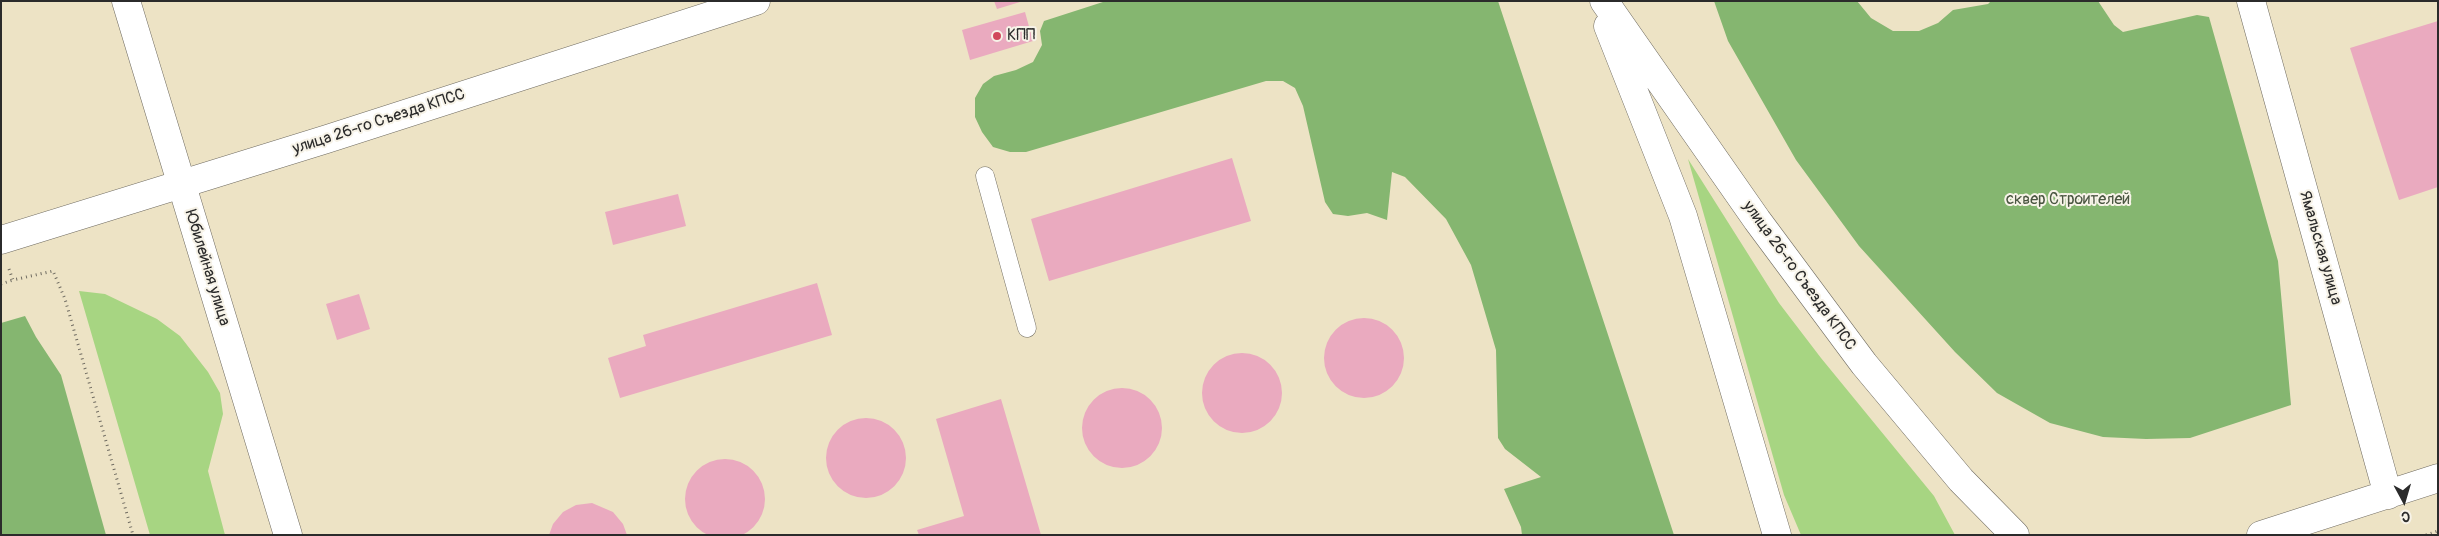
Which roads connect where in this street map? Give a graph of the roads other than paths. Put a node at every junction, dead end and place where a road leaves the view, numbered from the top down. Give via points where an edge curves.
1 (126, 1) edge
2 (756, 1) edge
3 (1598, 1) edge
4 (1604, 1) edge
5 (2251, 1) edge
6 (984, 176) dead end
7 (182, 183) junction
8 (4, 251) edge
9 (1027, 328) dead end
10 (2438, 478) edge
11 (2388, 495) junction
12 (288, 535) edge
13 (1777, 535) edge
14 (2015, 535) edge
15 (2261, 535) edge

1 - 7 main road, Юбилейная улица
2 - 7 main road, улица 26-го Съезда КПСС
3 - 13 main road via 1683,216
4 - 14 main road, улица 26-го Съезда КПСС via 1864,364 1960,480
5 - 11 main road, Ямальская улица
6 - 9 lane
7 - 8 main road, улица 26-го Съезда КПСС
7 - 12 main road, Юбилейная улица
10 - 11 main road
11 - 15 main road

